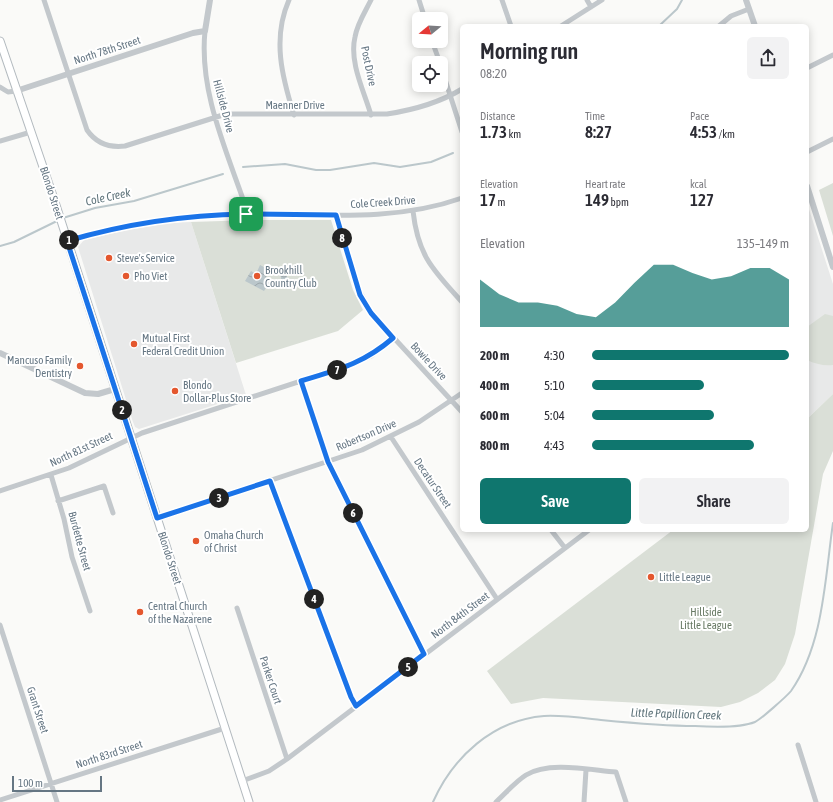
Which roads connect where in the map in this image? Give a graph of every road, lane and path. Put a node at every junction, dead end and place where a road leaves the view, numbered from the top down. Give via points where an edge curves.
1 (44, 0) edge
2 (210, 0) edge
3 (289, 0) edge
4 (371, 0) edge
5 (419, 0) edge
6 (502, 0) edge
7 (587, 0) edge
8 (602, 0) edge
9 (746, 0) edge
10 (591, 7) junction
11 (749, 9) junction
12 (423, 12) edge
13 (510, 24) edge
14 (564, 24) edge
15 (721, 24) edge
16 (754, 24) edge
17 (205, 31) junction
18 (0, 41) edge
19 (833, 55) edge
20 (809, 67) edge
21 (68, 74) junction
22 (0, 87) edge
23 (448, 89) edge
24 (460, 90) edge
25 (16, 91) junction
26 (450, 95) junction
27 (294, 115) junction
28 (371, 115) junction
29 (215, 116) junction
30 (460, 126) edge
31 (31, 132) junction
32 (833, 139) edge
33 (0, 141) edge
34 (809, 151) edge
35 (809, 192) edge
36 (460, 199) edge
37 (413, 211) junction
38 (246, 214) junction
39 (336, 215) junction
40 (67, 241) junction
41 (833, 267) edge
42 (460, 300) edge
43 (393, 338) junction
44 (0, 353) edge
45 (301, 381) junction
46 (115, 389) junction
47 (460, 394) edge
48 (452, 400) junction
49 (460, 410) edge
50 (391, 437) junction
51 (131, 438) junction
52 (328, 462) junction
53 (51, 475) junction
54 (270, 481) junction
55 (0, 491) edge
56 (58, 501) junction
57 (113, 513) dead end
58 (157, 518) junction
59 (553, 532) edge
60 (586, 532) edge
61 (565, 548) junction
62 (498, 599) junction
63 (237, 608) dead end
64 (90, 611) dead end
65 (0, 625) edge
66 (424, 654) junction
67 (356, 706) junction
68 (225, 728) junction
69 (798, 745) dead end
70 (287, 759) junction
71 (586, 770) junction
72 (242, 781) junction
73 (51, 783) junction
74 (0, 800) edge
75 (57, 802) edge
76 (249, 802) edge
77 (496, 802) edge
78 (584, 802) edge
79 (626, 802) edge
80 (816, 802) edge

1 - 21 street, Maenner Drive
2 - 17 street, Hillside Drive
3 - 27 street via 281,30 280,59 283,81
4 - 28 street, Post Drive via 356,31 353,48 357,71
5 - 12 street
6 - 13 street
7 - 10 street
8 - 10 street
9 - 11 street
10 - 14 street
11 - 15 street via 731,16
11 - 16 street
17 - 21 street, North 78th Street
17 - 29 street, Hillside Drive via 205,74
18 - 25 main road, Blondo Street
19 - 20 street
21 - 25 street, North 78th Street
21 - 29 street, Maenner Drive via 85,126 91,136 106,145 127,145
22 - 25 street via 8,92
23 - 26 street
24 - 26 street, Maenner Drive
25 - 31 main road, Blondo Street
26 - 28 street, Maenner Drive via 413,109
26 - 30 street
27 - 28 street, Maenner Drive
27 - 29 street, Maenner Drive
29 - 38 street, Hillside Drive
31 - 33 street
31 - 40 main road, Blondo Street
32 - 34 street
35 - 41 street
36 - 37 street, Cole Creek Drive
37 - 39 street, Cole Creek Drive
37 - 42 street via 416,235 425,259
38 - 39 street, Cole Creek Drive
38 - 40 street, Cole Creek Drive via 153,220
39 - 43 street, Bowie Drive via 360,295 371,313
40 - 46 main road, Blondo Street
43 - 45 street, North 81st Street via 359,362
43 - 48 street, Bowie Drive
44 - 46 street via 85,393 98,394
45 - 51 street, North 81st Street
45 - 52 street
46 - 51 main road, Blondo Street
47 - 48 street, Robertson Drive
48 - 49 street, Bowie Drive
48 - 50 street, Robertson Drive
50 - 52 street, Robertson Drive
50 - 62 street, Decatur Street
51 - 53 street, North 81st Street
51 - 58 main road, Blondo Street
52 - 54 street, Robertson Drive
52 - 66 street
53 - 55 street, North 81st Street
53 - 56 street, Burdette Street
54 - 58 street, Robertson Drive
54 - 67 street
56 - 57 street via 104,486
56 - 64 street, Burdette Street via 72,557
58 - 68 main road, Blondo Street
59 - 61 street
60 - 61 street, North 84th Street
61 - 62 street, North 84th Street
62 - 66 street, North 84th Street
63 - 70 street, Parker Court
65 - 73 street, Grant Street
66 - 67 street, North 84th Street
67 - 70 street, North 84th Street
68 - 72 main road, Blondo Street
68 - 73 street, North 83rd Street
69 - 80 street
70 - 72 street, North 84th Street
71 - 77 street via 539,769 521,778
71 - 78 street
71 - 79 street via 616,772
72 - 76 main road, Blondo Street
73 - 74 street, North 83rd Street
73 - 75 street, Grant Street

